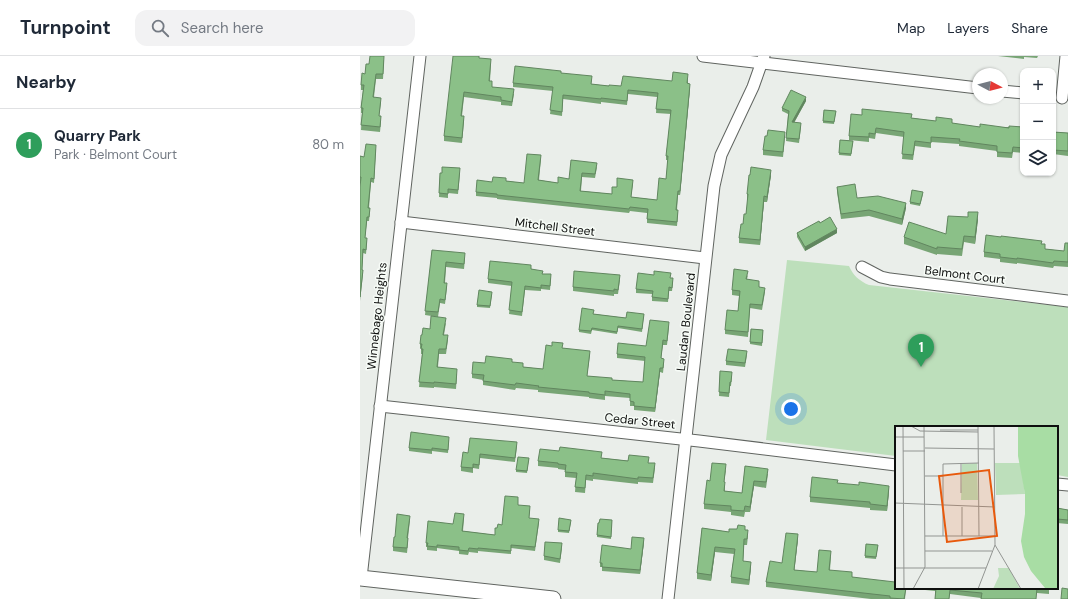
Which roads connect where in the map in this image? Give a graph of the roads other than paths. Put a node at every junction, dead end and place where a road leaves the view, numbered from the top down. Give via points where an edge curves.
1 (420, 56) edge
2 (703, 56) edge
3 (1066, 56) edge
4 (763, 60) edge
5 (972, 87) edge
6 (1008, 92) edge
7 (1020, 94) edge
8 (1061, 98) edge
9 (401, 222) junction
10 (706, 258) junction
11 (862, 267) dead end
12 (1068, 301) edge
13 (380, 406) junction
14 (686, 440) junction
15 (895, 465) edge
16 (1058, 484) edge
17 (1068, 485) edge
18 (360, 578) edge
19 (553, 599) edge
20 (668, 599) edge

1 - 9 street, Winnebago Heights
2 - 4 street
3 - 8 street
4 - 5 street
4 - 10 street, Laudan Boulevard via 718,165
6 - 7 street
9 - 10 street, Mitchell Street
9 - 13 street, Winnebago Heights
10 - 14 street, Laudan Boulevard
11 - 12 street, Belmont Court via 890,279
13 - 14 street, Cedar Street
13 - 18 street, Winnebago Heights
14 - 15 street, Cedar Street
14 - 20 street, Laudan Boulevard
16 - 17 street
18 - 19 main road

